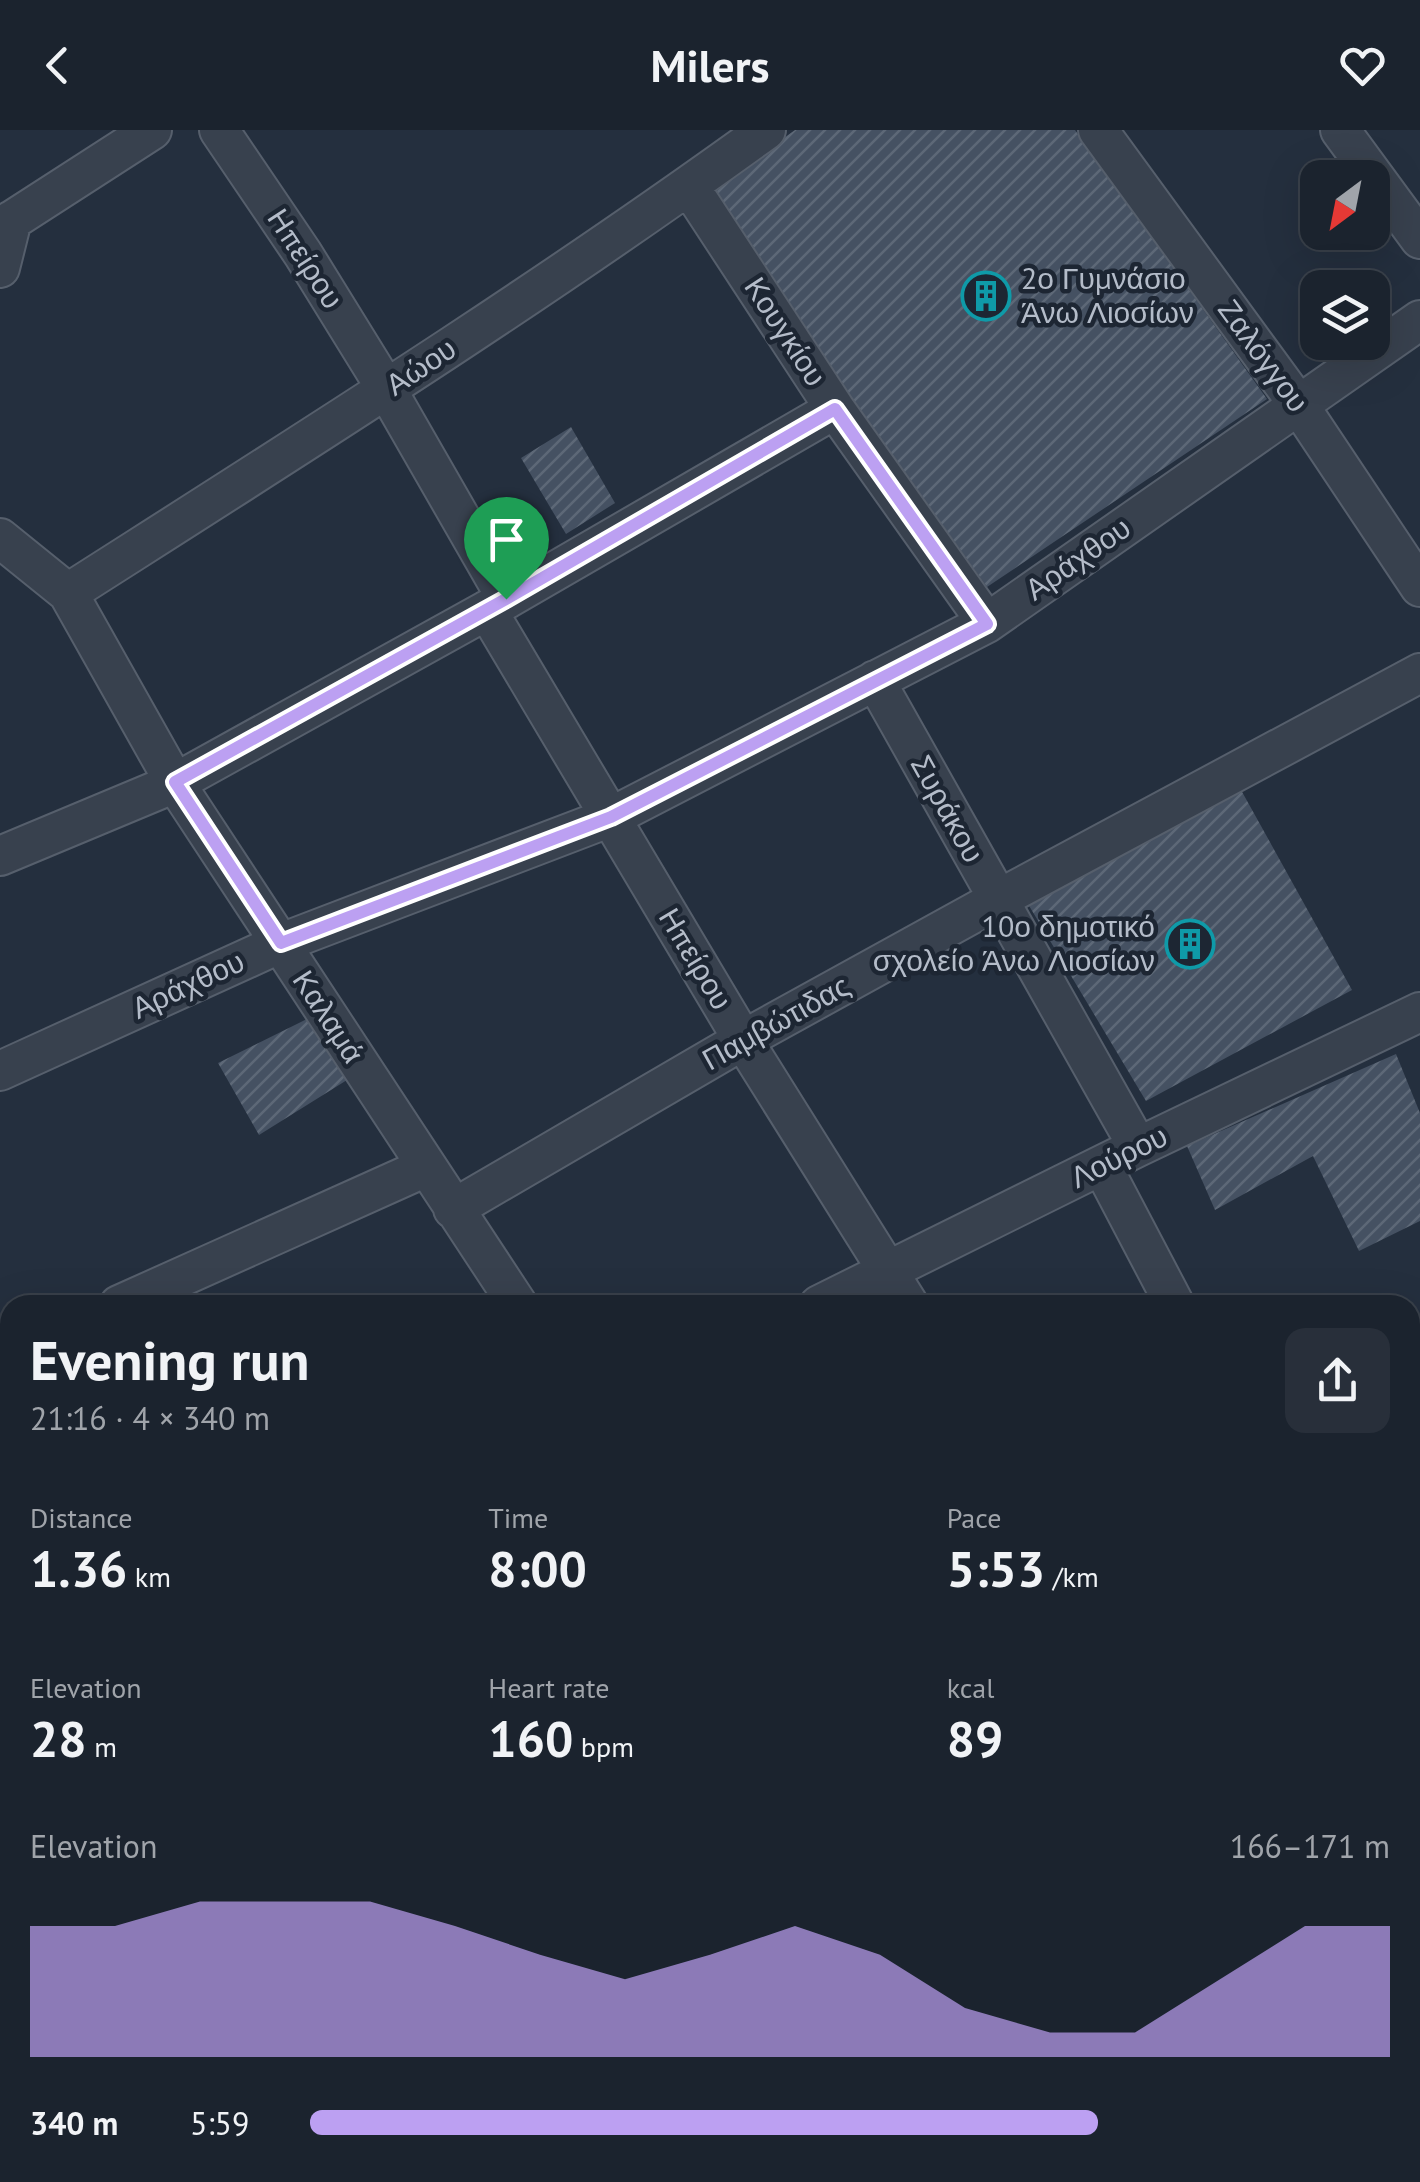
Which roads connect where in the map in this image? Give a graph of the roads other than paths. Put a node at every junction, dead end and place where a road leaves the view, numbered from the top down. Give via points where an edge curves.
1 (152, 130) edge
2 (219, 130) edge
3 (766, 130) edge
4 (1098, 130) edge
5 (1340, 130) edge
6 (690, 186) junction
7 (6, 224) edge
8 (1420, 238) edge
9 (0, 268) edge
10 (1420, 320) edge
11 (387, 390) junction
12 (1298, 404) junction
13 (835, 409) junction
14 (0, 538) edge
15 (1420, 588) edge
16 (68, 593) junction
17 (497, 604) junction
18 (987, 624) junction
19 (1420, 673) edge
20 (875, 680) junction
21 (175, 782) junction
22 (611, 817) junction
23 (0, 856) edge
24 (997, 900) junction
25 (281, 943) junction
26 (1420, 1012) edge
27 (743, 1040) junction
28 (0, 1072) edge
29 (1138, 1147) junction
30 (1102, 1166) junction
31 (426, 1167) junction
32 (453, 1208) junction
33 (888, 1270) junction
34 (141, 1295) edge
35 (511, 1295) edge
36 (839, 1295) edge
37 (903, 1295) edge
38 (1170, 1295) edge

1 - 7 street
2 - 11 street, Ηπείρου
3 - 6 street, Αώου
4 - 12 street, Ζαλόγγου
5 - 8 street
6 - 11 street, Αώου
6 - 13 street, Κουγκίου
7 - 9 street
10 - 12 street, Αράχθου
11 - 16 street, Αώου
11 - 17 street, Ηπείρου
12 - 15 street, Ζαλόγγου
12 - 18 street, Αράχθου
13 - 17 street
13 - 18 street, Κουγκίου
14 - 16 street, Καλαμά
16 - 21 street, Καλαμά
17 - 21 street
17 - 22 street, Ηπείρου
18 - 20 street, Αράχθου
19 - 24 street, Παμβώτιδας
20 - 22 street, Αράχθου
20 - 24 street, Συράκου
21 - 23 street
21 - 25 street, Καλαμά
22 - 25 street, Αράχθου
22 - 27 street, Ηπείρου
24 - 27 street, Παμβώτιδας
24 - 29 street, Συράκου
25 - 28 street, Αράχθου
25 - 31 street, Καλαμά
26 - 29 street, Λούρου
27 - 32 street, Παμβώτιδας
27 - 33 street, Ηπείρου
29 - 30 street, Λούρου
30 - 33 street, Λούρου
30 - 38 street
31 - 32 street, Καλαμά
31 - 34 street
32 - 35 street, Καλαμά
33 - 36 street, Λούρου
33 - 37 street, Ηπείρου

